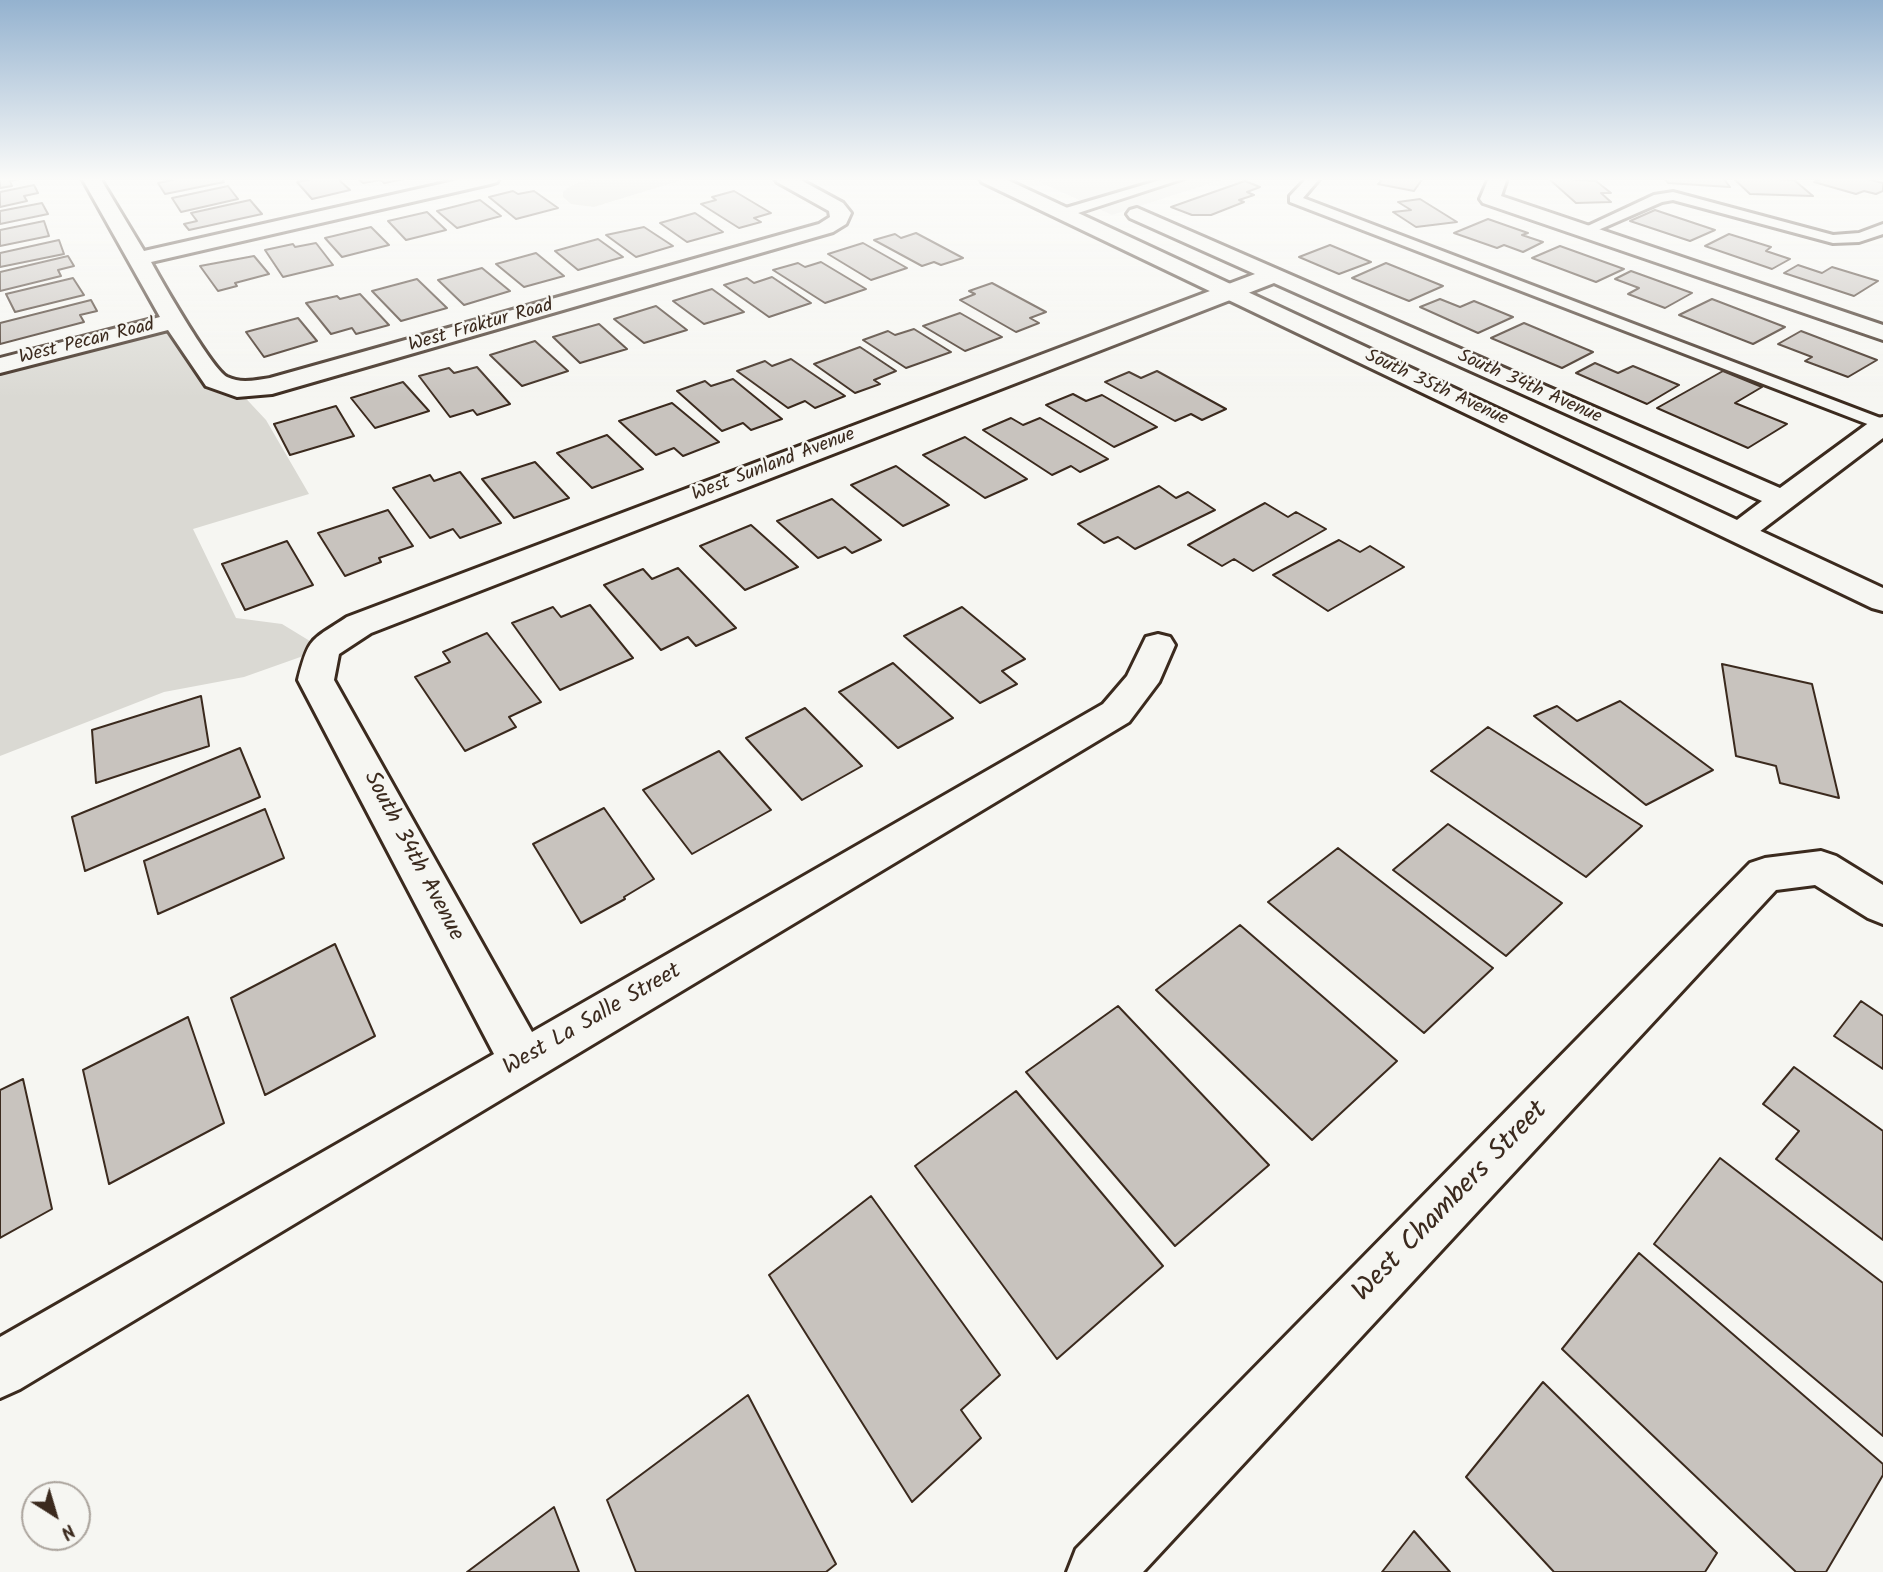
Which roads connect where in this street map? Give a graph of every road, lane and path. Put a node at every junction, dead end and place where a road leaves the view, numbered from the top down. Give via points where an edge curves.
1 (133, 251) edge
2 (170, 251) edge
3 (744, 251) edge
4 (1145, 251) edge
5 (1221, 251) edge
6 (1431, 251) edge
7 (1644, 251) edge
8 (137, 259) junction
9 (1274, 275) junction
10 (1230, 292) junction
11 (174, 321) junction
12 (1883, 333) edge
13 (0, 366) edge
14 (1883, 425) edge
15 (1783, 500) junction
16 (1740, 532) junction
17 (1883, 601) edge
18 (1157, 645) dead end
19 (323, 649) joint
20 (1883, 906) edge
21 (523, 1062) junction
22 (0, 1369) edge
23 (1099, 1572) edge

1 - 8 street
2 - 8 street
3 - 11 street, West Fraktur Road via 272,386 237,389 215,381
4 - 10 street, South 35th Avenue
5 - 9 street, South 34th Avenue
6 - 14 lane
7 - 12 street
8 - 11 street
9 - 10 street
9 - 15 street, South 34th Avenue
10 - 16 street, South 35th Avenue
10 - 19 street, West Sunland Avenue via 359,625
11 - 13 street, West Pecan Road
14 - 15 street
15 - 16 street
16 - 17 street, South 35th Avenue
18 - 21 street, West La Salle Street via 1136,692 1116,713
19 - 21 street, South 34th Avenue via 316,680
20 - 23 street, West Chambers Street via 1821,868 1765,875
21 - 22 street, West La Salle Street

